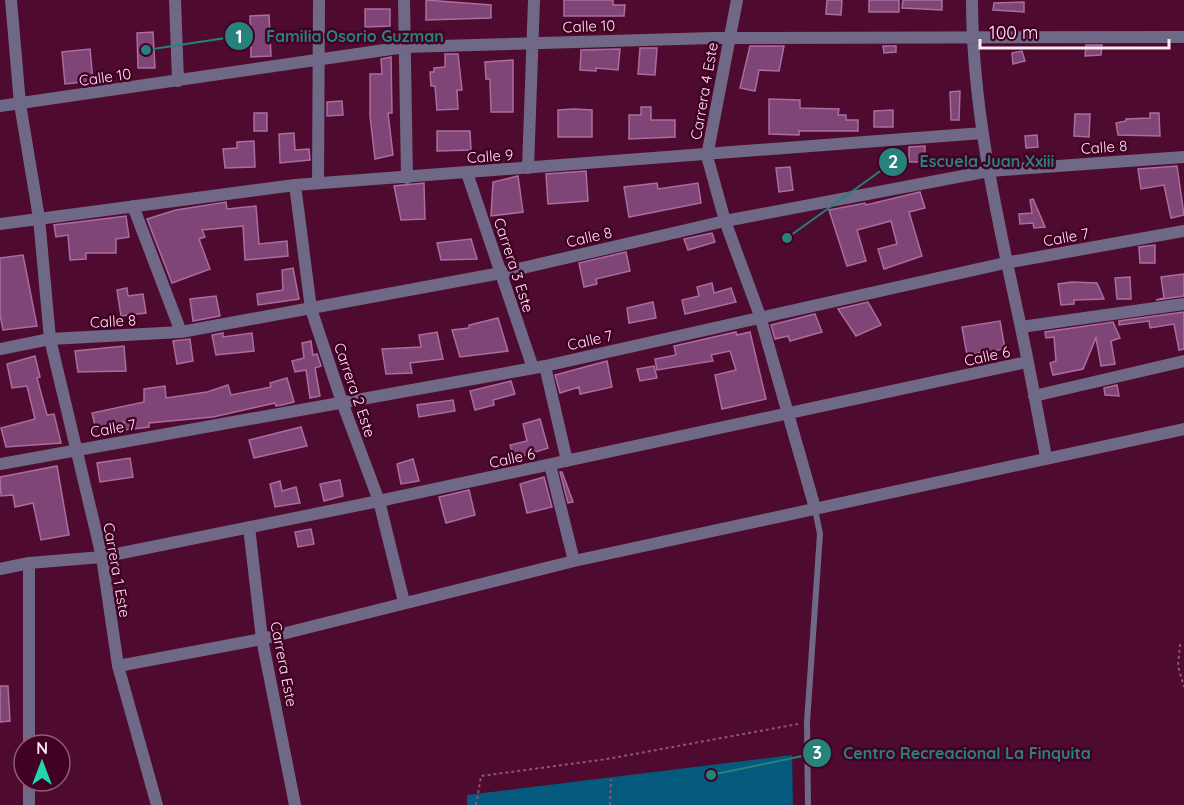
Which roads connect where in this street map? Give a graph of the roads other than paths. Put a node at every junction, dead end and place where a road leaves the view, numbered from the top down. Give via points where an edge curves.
1 (11, 0) edge
2 (175, 0) edge
3 (319, 0) edge
4 (404, 0) edge
5 (534, 0) edge
6 (737, 0) edge
7 (972, 0) edge
8 (14, 27) junction
9 (0, 28) edge
10 (972, 37) junction
11 (1184, 37) edge
12 (729, 38) junction
13 (532, 43) junction
14 (405, 47) junction
15 (318, 61) junction
16 (178, 81) junction
17 (20, 104) junction
18 (0, 106) edge
19 (983, 134) junction
20 (707, 156) junction
21 (1184, 157) edge
22 (528, 168) junction
23 (989, 171) junction
24 (467, 172) junction
25 (407, 178) junction
26 (318, 183) junction
27 (296, 185) junction
28 (133, 206) junction
29 (39, 218) junction
30 (725, 221) junction
31 (0, 224) edge
32 (1184, 231) edge
33 (1005, 263) junction
34 (501, 273) junction
35 (1184, 304) edge
36 (311, 309) junction
37 (760, 316) junction
38 (1021, 327) junction
39 (182, 332) junction
40 (50, 339) junction
41 (0, 349) edge
42 (1184, 361) edge
43 (1027, 362) junction
44 (539, 367) junction
45 (1034, 396) junction
46 (342, 402) junction
47 (789, 413) junction
48 (1184, 429) edge
49 (77, 450) junction
50 (1046, 457) junction
51 (567, 461) junction
52 (0, 464) edge
53 (550, 465) junction
54 (379, 501) junction
55 (815, 508) junction
56 (249, 527) junction
57 (102, 557) junction
58 (574, 561) junction
59 (29, 563) junction
60 (0, 569) edge
61 (404, 602) junction
62 (262, 639) junction
63 (118, 666) junction
64 (29, 733) edge
65 (157, 805) edge
66 (295, 805) edge
67 (808, 805) edge

1 - 8 street, Carrera 1 Este
2 - 16 street
3 - 15 street
4 - 14 street
5 - 13 street
6 - 12 street, Carrera 4 Este
7 - 10 street
8 - 9 street
8 - 17 street, Carrera 1 Este
10 - 11 street, Calle 10
10 - 12 street, Calle 10
10 - 19 street
12 - 13 street, Calle 10
12 - 20 street, Carrera 4 Este
13 - 14 street, Calle 10
13 - 22 street
14 - 15 street, Calle 10
14 - 25 street
15 - 16 street, Calle 10
15 - 26 street
16 - 17 street, Calle 10
17 - 18 street, Calle 10
17 - 29 street, Carrera 1 Este
19 - 20 street, Calle 9
19 - 23 street
20 - 22 street, Calle 9
20 - 30 street, Carrera 4 Este
21 - 23 street, Calle 8
22 - 24 street, Calle 9
23 - 30 street, Calle 8
23 - 33 street
24 - 25 street, Calle 9
24 - 34 street, Carrera 3 Este
25 - 26 street, Calle 9
26 - 27 street, Calle 9
27 - 28 street, Calle 9
27 - 36 street, Carrera 2 Este
28 - 29 street, Calle 9
28 - 39 street
29 - 31 street, Calle 9
29 - 40 street, Carrera 1 Este
30 - 34 street, Calle 8
30 - 37 street, Carrera 4 Este
32 - 33 street, Calle 7
33 - 37 street, Calle 7
33 - 38 street
34 - 36 street, Calle 8
34 - 44 street, Carrera 3 Este
35 - 38 street
36 - 39 street, Calle 8
36 - 46 street, Carrera 2 Este
37 - 44 street, Calle 7
37 - 47 street, Carrera 4 Este
38 - 43 street
39 - 40 street, Calle 8
40 - 41 street, Calle 8
40 - 49 street, Carrera 1 Este
42 - 45 street
43 - 45 street
43 - 47 street, Calle 6
44 - 46 street, Calle 7
44 - 51 street, Carrera 3 Este
45 - 50 street
46 - 49 street, Calle 7
46 - 54 street, Carrera 2 Este
47 - 51 street, Calle 6
47 - 55 street, Carrera 4 Este
48 - 50 street
49 - 52 street, Calle 7
49 - 57 street, Carrera 1 Este
50 - 55 street
51 - 53 street, Calle 6
53 - 54 street, Calle 6
53 - 58 street
54 - 56 street, Calle 6
54 - 61 street, Carrera 2 Este
55 - 58 street
55 - 67 lane via 820,534 807,722
56 - 57 street, Calle 6
56 - 62 street, Carrera Este
57 - 59 street, Calle 6
57 - 63 street, Carrera 1 Este
58 - 61 street
59 - 60 street, Calle 6
59 - 64 street
61 - 62 street
62 - 63 street
62 - 66 street, Carrera Este
63 - 65 street, Carrera 1 Este

